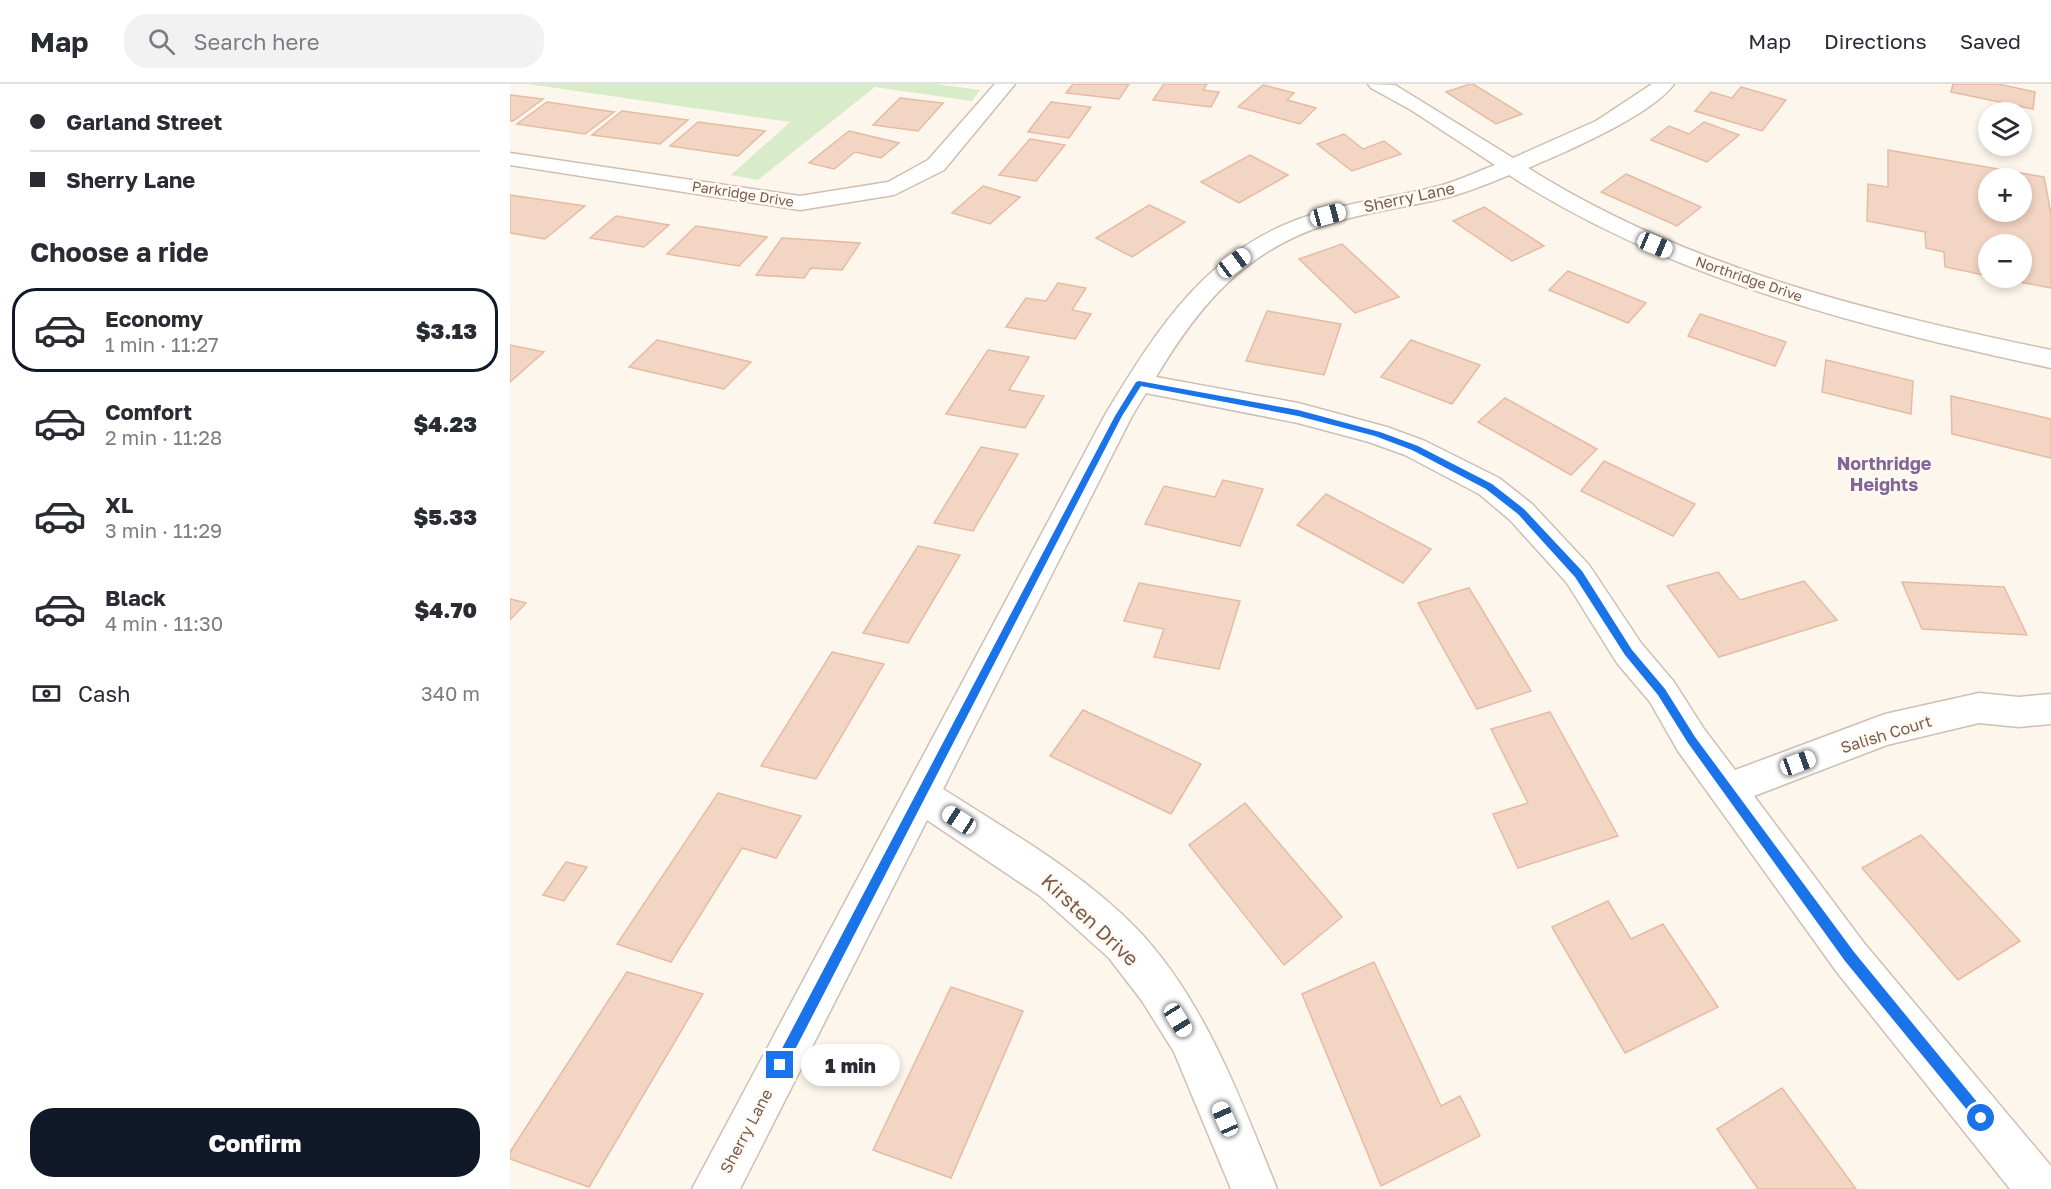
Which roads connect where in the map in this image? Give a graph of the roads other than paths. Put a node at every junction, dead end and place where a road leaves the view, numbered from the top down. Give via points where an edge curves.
1 (1005, 84) edge
2 (1378, 84) edge
3 (1664, 84) edge
4 (510, 159) edge
5 (1511, 167) junction
6 (2051, 359) edge
7 (1139, 383) junction
8 (2051, 709) edge
9 (1727, 790) junction
10 (921, 795) junction
11 (715, 1189) edge
12 (1254, 1189) edge
13 (2040, 1189) edge

1 - 4 street, Parkridge Drive via 936,165 894,188 800,203
2 - 5 street, Northridge Drive
3 - 5 street, Sherry Lane via 1576,140
5 - 6 street, Northridge Drive via 1605,222 1800,298
5 - 7 street, Sherry Lane via 1442,192 1328,215 1286,231 1251,251 1200,295
7 - 9 street via 1348,425 1415,448 1489,486 1521,512 1578,574 1608,623 1662,692
7 - 10 street, Sherry Lane
8 - 9 street, Salish Court via 2019,712 1979,708 1885,730
9 - 13 street via 1850,957
10 - 11 street, Sherry Lane
10 - 12 street, Kirsten Drive via 1054,882 1123,944 1189,1037

